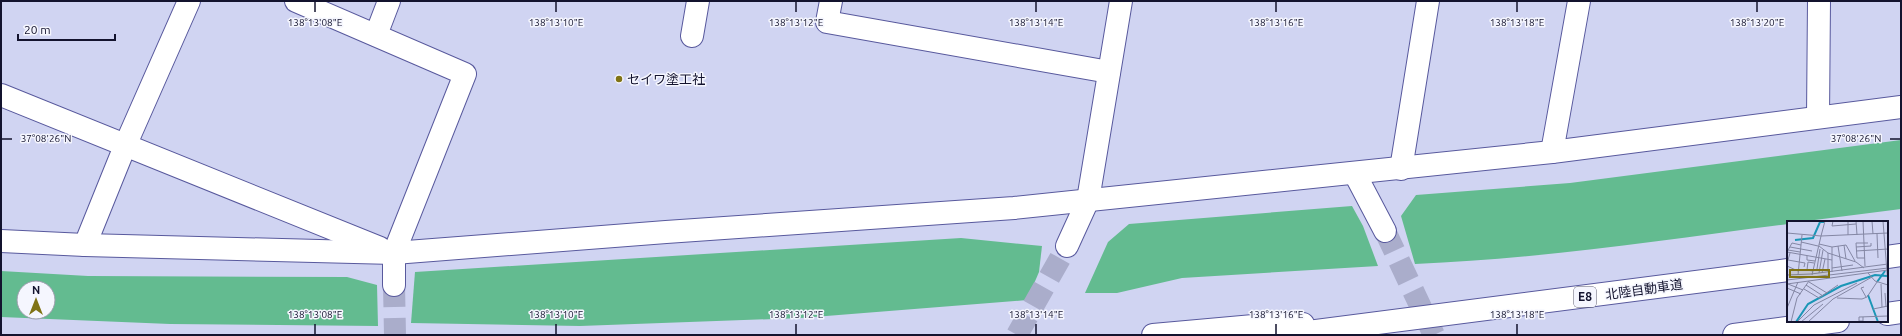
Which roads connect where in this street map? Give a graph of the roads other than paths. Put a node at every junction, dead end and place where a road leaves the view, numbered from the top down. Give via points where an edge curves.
1 (189, 1) edge
2 (296, 1) edge
3 (389, 1) edge
4 (698, 1) edge
5 (831, 1) edge
6 (1121, 1) edge
7 (1428, 1) edge
8 (1579, 1) edge
9 (1819, 1) edge
10 (376, 35) junction
11 (692, 36) dead end
12 (1109, 72) junction
13 (1, 95) edge
14 (1901, 107) edge
15 (1818, 117) junction
16 (126, 146) junction
17 (1552, 152) junction
18 (1401, 169) junction
19 (1355, 174) junction
20 (1088, 200) junction
21 (1385, 231) tunnel mouth
22 (1, 241) edge
23 (85, 245) junction
24 (1067, 246) tunnel mouth
25 (394, 254) junction
26 (1901, 255) edge
27 (1888, 257) edge
28 (1787, 270) edge
29 (394, 285) tunnel mouth
30 (1901, 312) edge
31 (1888, 314) edge
32 (1831, 322) edge
33 (1382, 324) junction
34 (1153, 335) edge
35 (1285, 335) edge
36 (1734, 335) edge

1 - 16 main road
2 - 10 main road
3 - 10 main road
4 - 11 main road
5 - 12 main road via 827,22
6 - 12 main road
7 - 18 main road
8 - 17 main road
9 - 15 main road
10 - 25 main road via 464,74
12 - 20 main road
13 - 16 main road
14 - 15 main road
15 - 17 main road
16 - 23 main road
16 - 25 main road
17 - 18 main road
18 - 19 main road
19 - 20 main road
19 - 21 main road
20 - 24 main road
20 - 25 main road via 1014,208
22 - 23 main road
23 - 25 main road
25 - 29 main road
26 - 27 main road
28 - 33 main road, 北陸自動車道 / E8
30 - 31 main road
32 - 36 main road
33 - 34 main road via 1276,324
33 - 35 main road, 北陸自動車道 / E8

